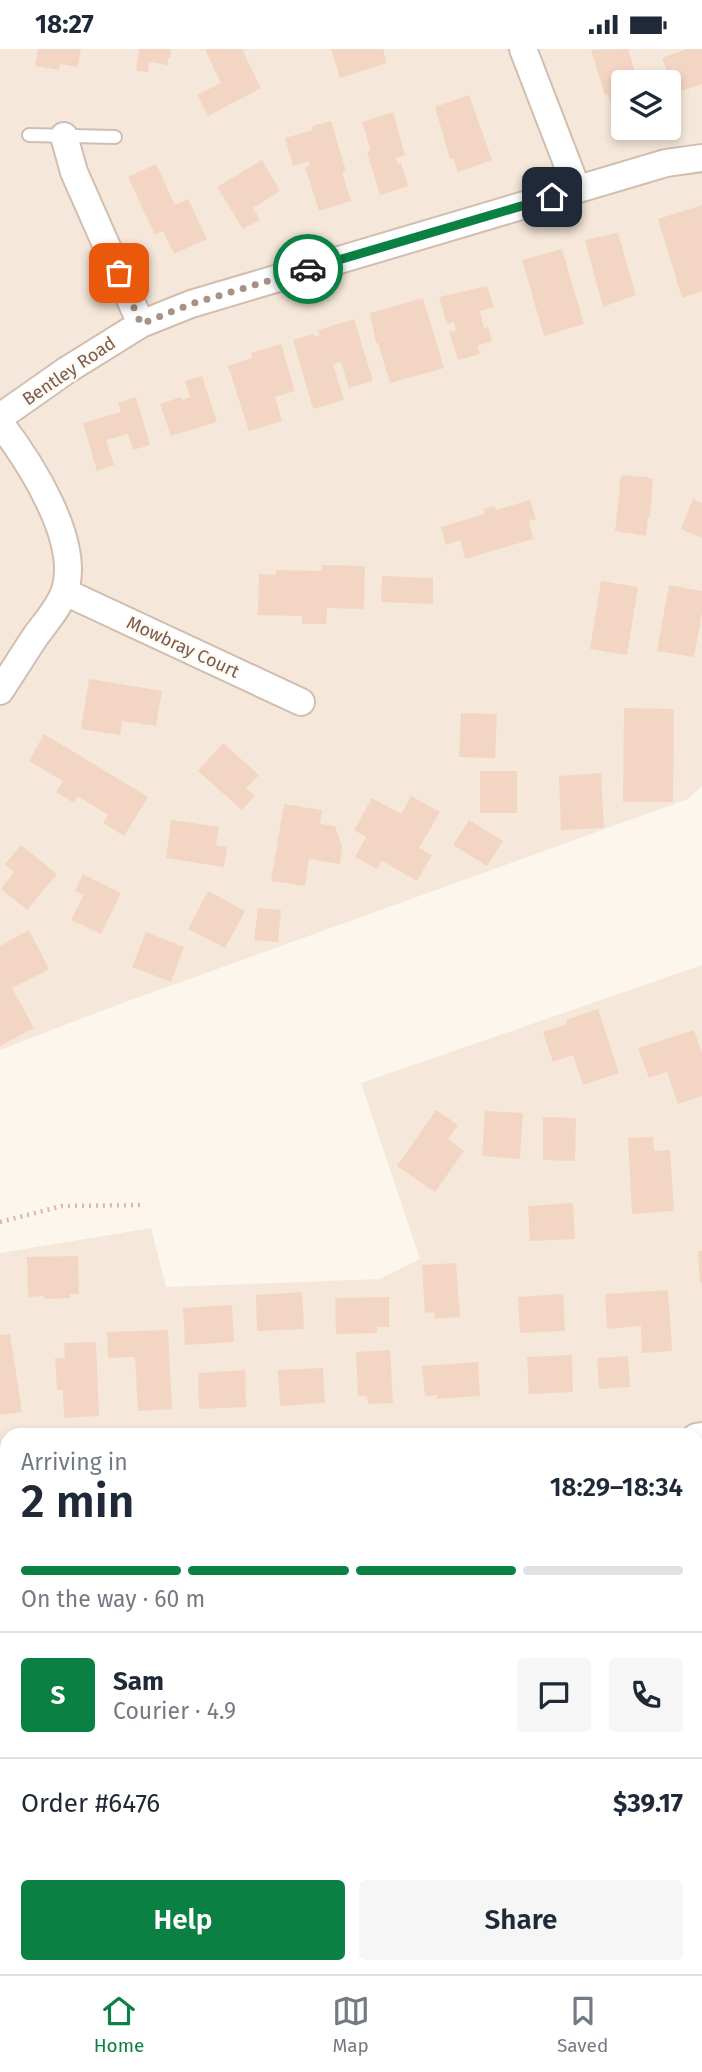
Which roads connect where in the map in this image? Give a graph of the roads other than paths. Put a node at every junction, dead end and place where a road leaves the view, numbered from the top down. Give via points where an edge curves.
1 (523, 49) edge
2 (29, 135) dead end
3 (64, 136) junction
4 (115, 137) dead end
5 (702, 158) edge
6 (578, 189) junction
7 (141, 324) junction
8 (0, 417) edge
9 (0, 423) edge
10 (65, 592) junction
11 (0, 691) edge
12 (301, 702) dead end

1 - 6 street
2 - 3 lane
3 - 4 lane
3 - 7 street via 74,172
5 - 6 street, Bentley Road via 666,163
6 - 7 street, Bentley Road via 191,304
7 - 8 street, Bentley Road
9 - 10 street via 27,459 51,504 65,546
10 - 11 street
10 - 12 street, Mowbray Court

